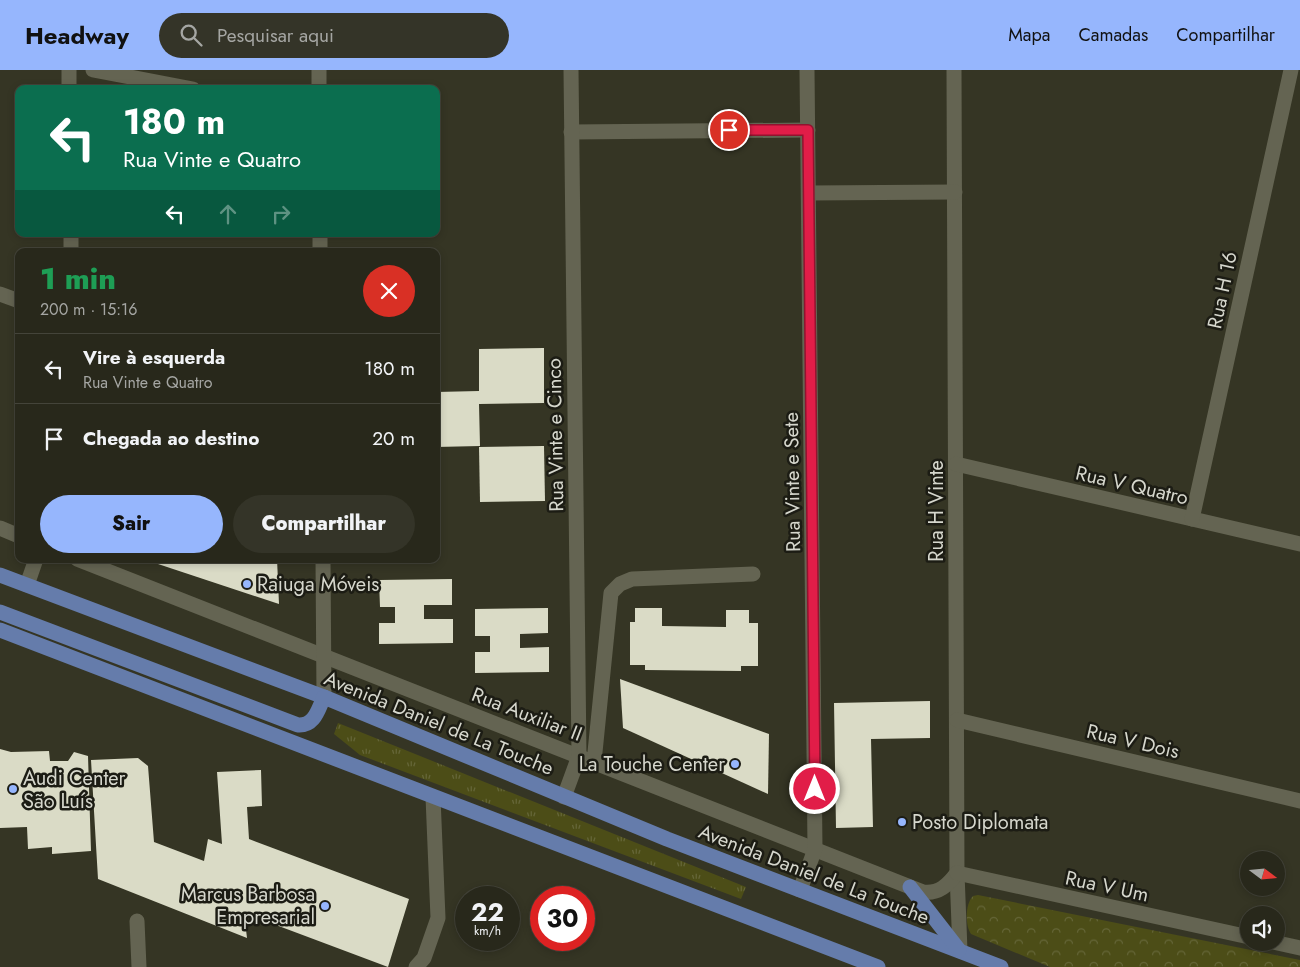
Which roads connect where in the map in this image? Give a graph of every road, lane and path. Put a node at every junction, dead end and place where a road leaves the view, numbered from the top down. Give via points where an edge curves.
1 (69, 70) edge
2 (93, 70) edge
3 (318, 70) edge
4 (571, 70) edge
5 (808, 70) edge
6 (954, 70) edge
7 (1291, 70) edge
8 (69, 85) edge
9 (172, 85) edge
10 (319, 85) edge
11 (808, 130) junction
12 (571, 132) junction
13 (955, 192) junction
14 (809, 193) junction
15 (0, 294) edge
16 (15, 300) edge
17 (956, 464) junction
18 (1192, 519) junction
19 (0, 528) edge
20 (15, 534) edge
21 (1300, 544) edge
22 (35, 563) edge
23 (88, 563) edge
24 (322, 563) edge
25 (753, 574) dead end
26 (0, 575) edge
27 (27, 585) junction
28 (0, 612) edge
29 (0, 630) edge
30 (323, 655) junction
31 (324, 697) junction
32 (957, 720) junction
33 (579, 756) junction
34 (594, 762) junction
35 (433, 797) junction
36 (564, 797) junction
37 (1300, 801) edge
38 (815, 849) junction
39 (957, 873) junction
40 (910, 887) junction
41 (800, 890) junction
42 (137, 921) dead end
43 (1240, 935) edge
44 (1285, 945) edge
45 (1300, 948) edge
46 (960, 951) junction
47 (139, 967) edge
48 (416, 967) edge
49 (878, 967) edge
50 (1001, 967) edge

1 - 8 street
2 - 9 street
3 - 10 street
4 - 12 street, Rua Vinte e Cinco
5 - 11 street, Rua Vinte e Sete
6 - 13 street, Rua H Vinte
7 - 18 street, Rua H 16
11 - 12 street
11 - 14 street, Rua Vinte e Sete
12 - 33 street, Rua Vinte e Cinco
13 - 14 street
13 - 17 street, Rua H Vinte
14 - 38 street, Rua Vinte e Sete
15 - 16 street
17 - 18 street, Rua V Quatro
17 - 32 street, Rua H Vinte
18 - 21 street, Rua V Quatro
19 - 20 street
22 - 27 street
23 - 30 street, Rua Auxiliar II
24 - 30 street
25 - 34 street via 632,579 611,593
26 - 27 main road, Avenida Daniel de La Touche
27 - 31 main road, Avenida Daniel de La Touche
28 - 31 main road via 298,725 313,720
29 - 35 main road
30 - 31 street
30 - 33 street, Rua Auxiliar II
31 - 36 main road, Avenida Daniel de La Touche
32 - 37 street, Rua V Dois
32 - 39 street, Rua H Vinte
33 - 34 street, Rua Auxiliar II
33 - 36 street, Rua Vinte e Cinco
34 - 38 street, Rua Auxiliar II
35 - 48 street via 438,918 424,958
35 - 49 main road
36 - 41 main road, Avenida Daniel de La Touche
38 - 40 street, Rua Auxiliar II
38 - 41 street, Rua Vinte e Sete
39 - 40 street, Rua Auxiliar II via 949,884 936,892
39 - 43 street, Rua V Um
39 - 46 street, Rua H Vinte
40 - 46 main road
41 - 46 main road, Avenida Daniel de La Touche
42 - 47 street
44 - 45 street
46 - 50 main road, Avenida Daniel de La Touche

